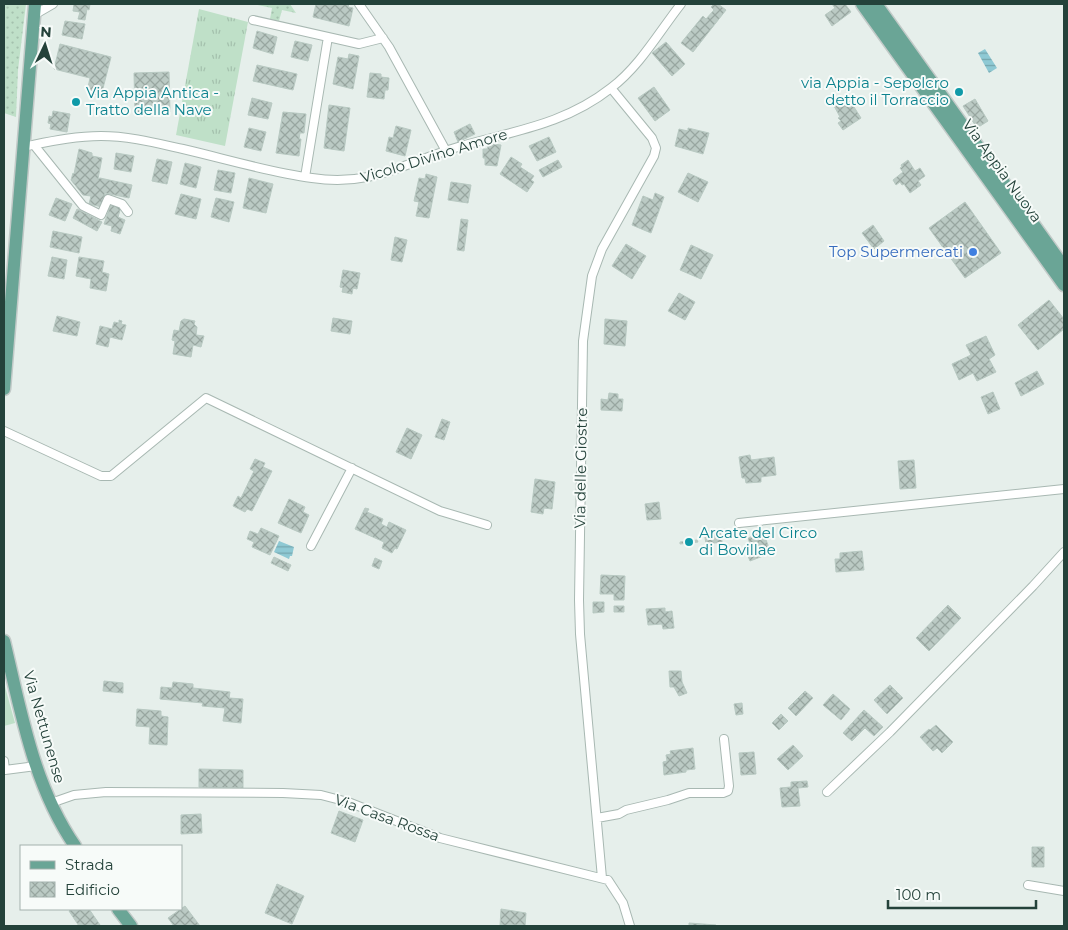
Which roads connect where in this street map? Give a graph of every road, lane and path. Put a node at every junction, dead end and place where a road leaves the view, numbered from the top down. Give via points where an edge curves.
1 (53, 4) edge
2 (360, 4) edge
3 (681, 4) edge
4 (862, 4) edge
5 (876, 4) edge
6 (34, 9) edge
7 (253, 20) dead end
8 (328, 37) junction
9 (383, 38) junction
10 (611, 88) junction
11 (28, 146) junction
12 (446, 151) junction
13 (305, 177) junction
14 (128, 212) dead end
15 (1064, 267) edge
16 (1064, 285) edge
17 (4, 389) edge
18 (4, 431) edge
19 (352, 468) junction
20 (1064, 489) edge
21 (739, 523) dead end
22 (487, 525) dead end
23 (311, 546) dead end
24 (1064, 552) edge
25 (4, 641) edge
26 (724, 739) dead end
27 (4, 761) edge
28 (36, 766) junction
29 (827, 792) dead end
30 (50, 803) junction
31 (597, 818) junction
32 (74, 845) edge
33 (602, 878) junction
34 (1028, 886) dead end
35 (1064, 891) edge
36 (119, 910) edge
37 (131, 926) edge
38 (630, 926) edge

1 - 6 street
2 - 9 street
3 - 10 street, Vicolo Divino Amore via 631,70
4 - 16 main road, Via Appia Nuova
5 - 15 main road, Via Appia Nuova
6 - 11 main road
7 - 8 street
8 - 9 street via 359,44
8 - 13 street
9 - 12 street
10 - 12 street, Vicolo Divino Amore via 573,113 552,122
10 - 31 street, Via delle Giostre via 652,138 656,148 596,263 583,341 580,618
11 - 13 street, Vicolo Divino Amore via 93,136 120,137
11 - 14 street via 83,206 101,215 108,199 122,204
11 - 17 main road
12 - 13 street, Vicolo Divino Amore via 364,178 333,180
18 - 19 street via 101,476 111,476 206,398
19 - 22 street via 440,511
19 - 23 street
20 - 21 street
24 - 29 street via 890,732
25 - 28 main road, Via Nettunense
26 - 31 street via 728,791 689,794
27 - 28 street via 5,770
28 - 30 main road, Via Nettunense
30 - 32 main road, Via Nettunense
30 - 33 street, Via Casa Rossa via 74,795 106,792 320,795 348,802 440,838
31 - 33 street, Via delle Giostre
33 - 38 street via 608,880 620,898
34 - 35 street
36 - 37 main road

